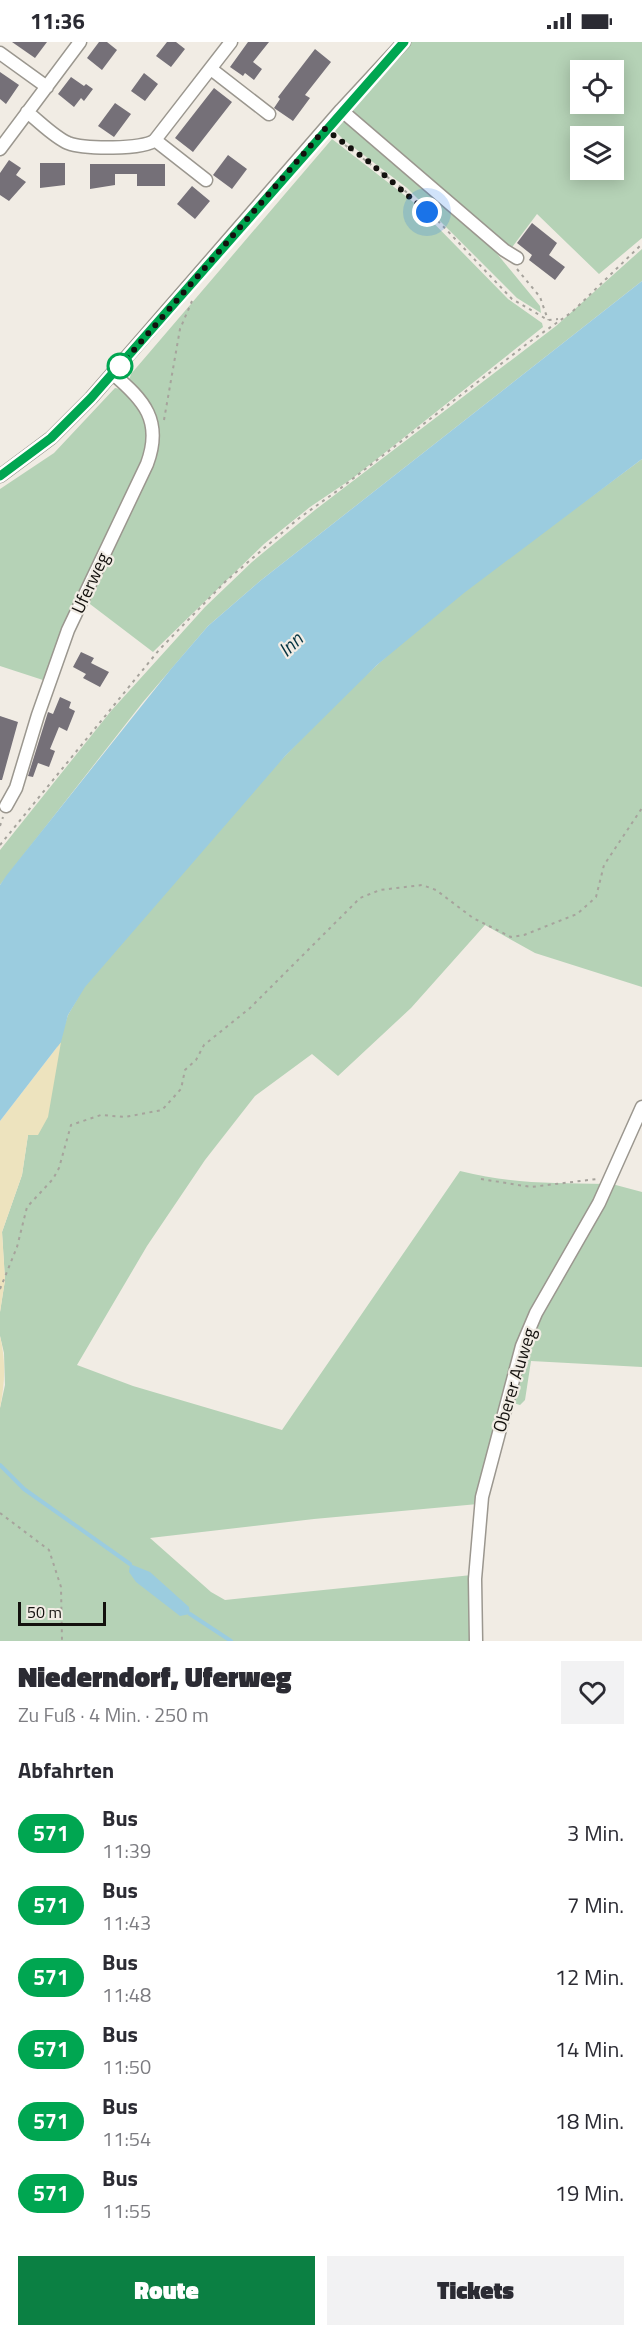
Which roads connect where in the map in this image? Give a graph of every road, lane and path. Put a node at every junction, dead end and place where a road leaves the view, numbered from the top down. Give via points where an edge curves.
1 (80, 42) edge
2 (231, 42) edge
3 (404, 42) edge
4 (0, 53) edge
5 (211, 69) junction
6 (47, 87) junction
7 (341, 110) junction
8 (27, 112) junction
9 (269, 114) dead end
10 (325, 129) junction
11 (155, 140) junction
12 (0, 149) edge
13 (206, 180) dead end
14 (642, 244) edge
15 (504, 250) junction
16 (518, 258) dead end
17 (192, 301) dead end
18 (560, 318) junction
19 (548, 320) junction
20 (113, 374) junction
21 (163, 424) dead end
22 (0, 476) edge
23 (6, 806) dead end
24 (642, 808) edge
25 (0, 845) edge
26 (642, 1107) edge
27 (481, 1179) dead end
28 (610, 1180) junction
29 (0, 1289) edge
30 (0, 1513) edge
31 (62, 1641) edge
32 (476, 1641) edge

1 - 6 street
2 - 5 street
3 - 7 street
4 - 6 street
5 - 9 street
5 - 11 street
6 - 8 street
7 - 10 street
7 - 15 street
8 - 11 street via 76,146 140,146
8 - 12 street
10 - 19 path via 417,202 512,299
10 - 20 street
11 - 13 street
14 - 18 path via 572,312
15 - 16 street
15 - 19 path via 506,258 540,297
17 - 21 path via 180,329
18 - 19 path
18 - 25 path via 298,519 226,581 159,650
20 - 22 street via 51,438
20 - 23 street, Uferweg via 149,413 153,446 65,638 16,788
24 - 29 path via 604,865 596,897 577,914 524,935 511,937 472,918 436,890 422,885 380,890 360,898 250,1008 204,1045 185,1070 181,1089 162,1110 125,1117 101,1115 71,1125 59,1168 27,1207 17,1247
26 - 28 street, Oberer Auweg
27 - 28 path via 531,1187 585,1179
28 - 32 street, Oberer Auweg via 585,1232 536,1313 522,1346 482,1497 475,1579
30 - 31 path via 49,1550 61,1587

